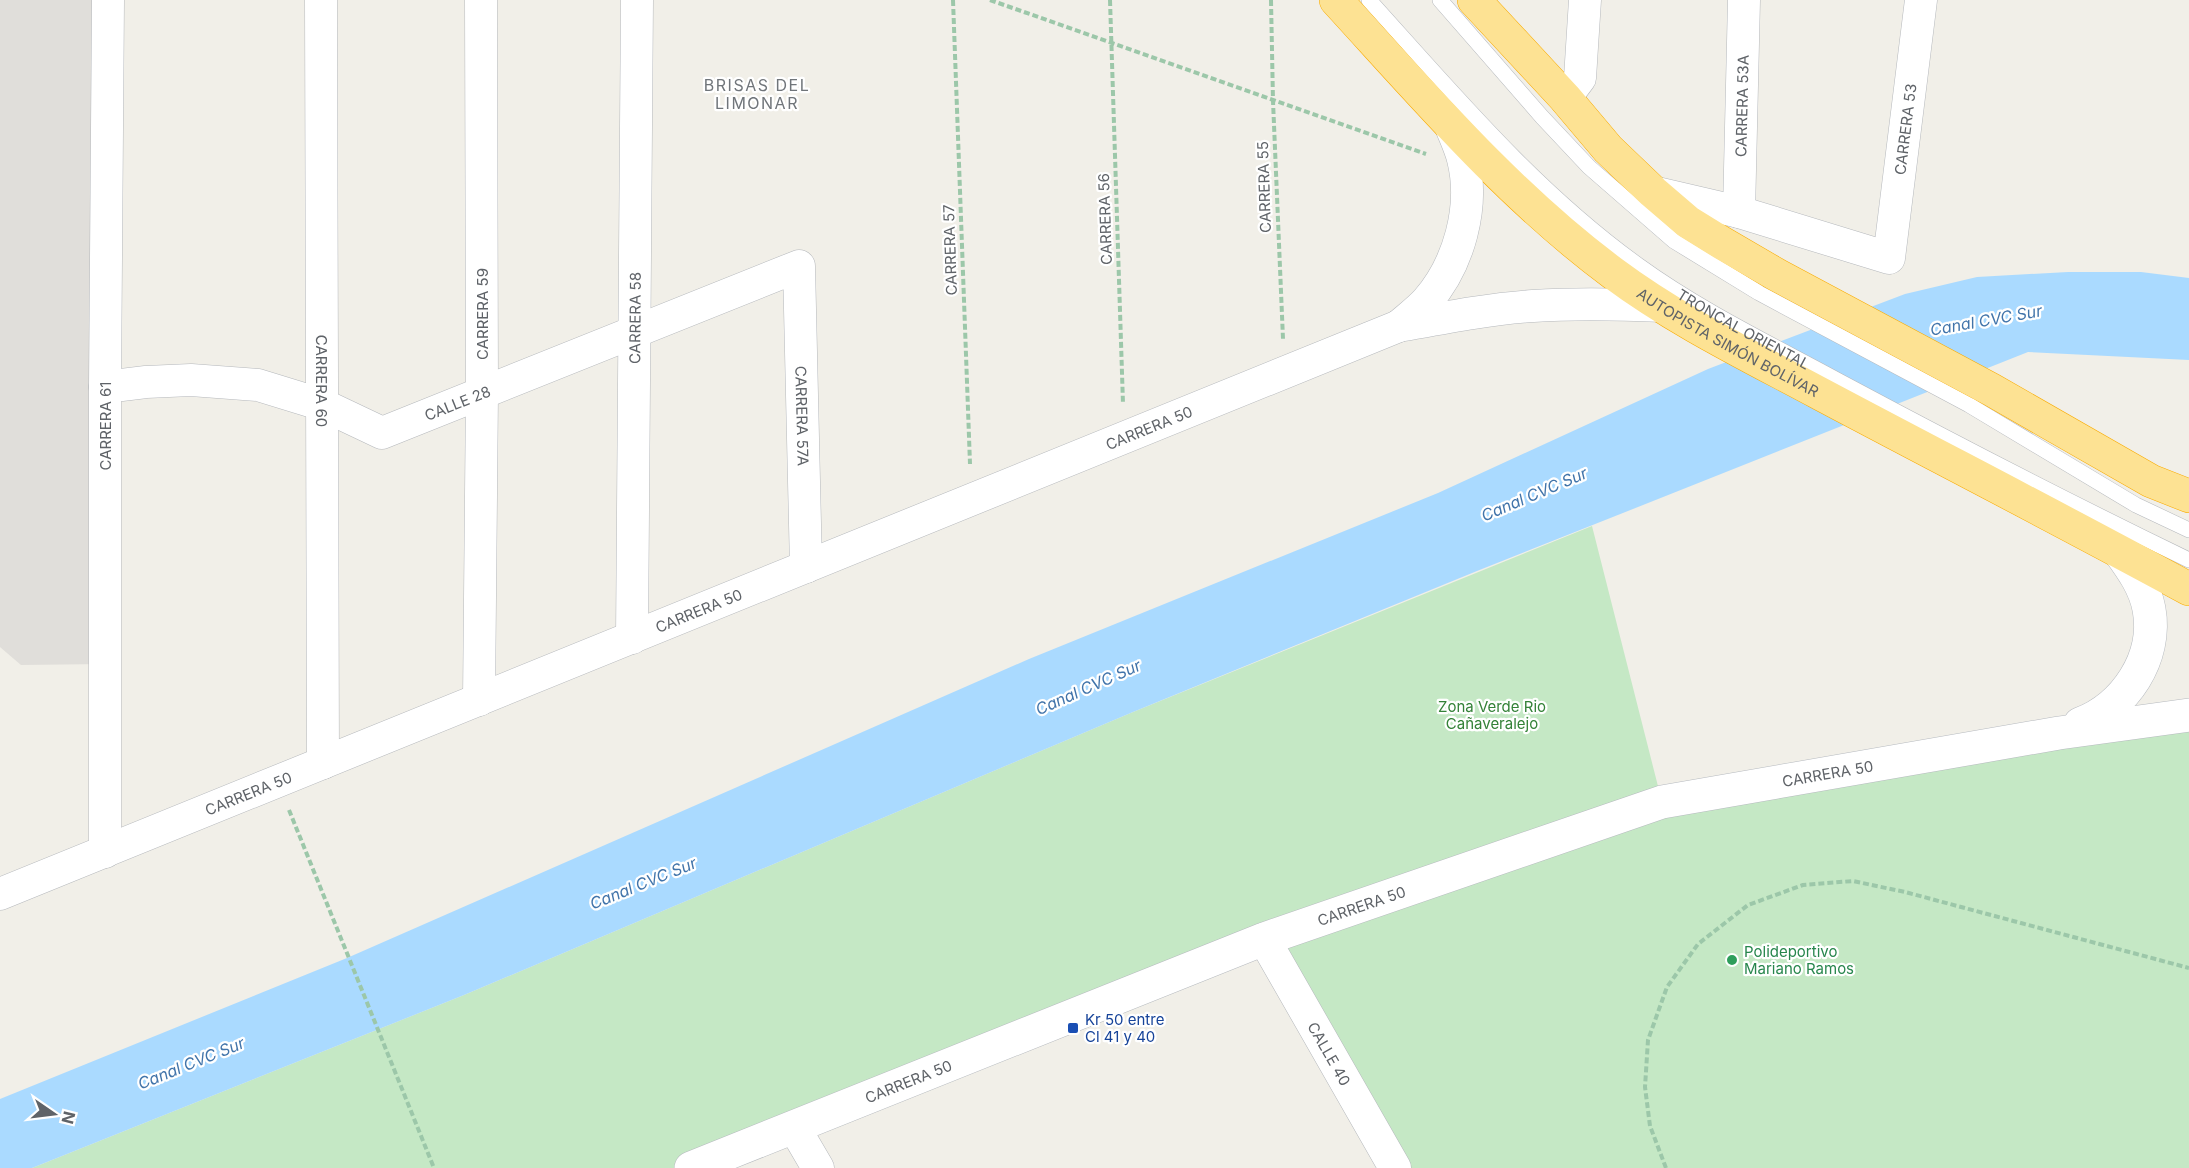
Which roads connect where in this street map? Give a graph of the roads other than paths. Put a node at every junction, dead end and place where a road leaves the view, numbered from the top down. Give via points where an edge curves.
1 (108, 0) edge
2 (321, 0) edge
3 (481, 0) edge
4 (637, 0) edge
5 (1336, 0) edge
6 (1369, 0) edge
7 (1440, 0) edge
8 (1474, 0) edge
9 (1585, 0) edge
10 (1744, 0) edge
11 (1921, 0) edge
12 (1565, 98) junction
13 (1450, 124) junction
14 (1653, 192) junction
15 (1739, 212) junction
16 (799, 266) joint
17 (1768, 284) junction
18 (1663, 306) junction
19 (1399, 326) junction
20 (1718, 328) junction
21 (633, 332) junction
22 (105, 387) junction
23 (482, 393) junction
24 (1981, 397) junction
25 (323, 405) junction
26 (1922, 437) junction
27 (2189, 496) edge
28 (2189, 530) edge
29 (2119, 551) junction
30 (2189, 561) edge
31 (806, 567) junction
32 (2189, 590) edge
33 (632, 638) junction
34 (479, 699) junction
35 (2189, 716) edge
36 (2059, 733) junction
37 (323, 763) junction
38 (105, 852) junction
39 (0, 894) edge
40 (1264, 939) junction
41 (794, 1127) junction
42 (691, 1168) edge
43 (818, 1168) edge
44 (1395, 1168) edge

1 - 22 street, CARRERA 61
2 - 25 street, CARRERA 60
3 - 23 street, CARRERA 59
4 - 21 street, CARRERA 58
5 - 13 highway, AUTOPISTA SIMÓN BOLÍVAR
6 - 20 lane, TRONCAL ORIENTAL via 1508,152 1571,212
7 - 17 lane via 1542,117 1611,187 1674,241
8 - 12 highway
9 - 12 street via 1580,78
10 - 15 street, CARRERA 53A
11 - 15 street, CARRERA 53 via 1889,258
12 - 14 highway via 1608,149
13 - 18 highway, AUTOPISTA SIMÓN BOLÍVAR via 1556,228 1614,274
13 - 19 street, CARRERA 50 via 1464,169 1467,197 1462,235 1448,270 1427,301
14 - 15 street
14 - 17 highway via 1688,222 1722,243
16 - 21 street, CALLE 28
16 - 31 street, CARRERA 57A
17 - 24 highway
18 - 19 street, CARRERA 50 via 1531,306
18 - 20 highway, AUTOPISTA SIMÓN BOLÍVAR
19 - 31 street, CARRERA 50
20 - 26 highway, AUTOPISTA SIMÓN BOLÍVAR
21 - 23 street, CALLE 28
21 - 33 street, CARRERA 58
22 - 25 street, CALLE 28 via 191,380 258,385
22 - 38 street, CARRERA 61
23 - 25 street, CALLE 28 via 382,433
23 - 34 street, CARRERA 59
24 - 27 highway
24 - 28 lane via 2136,505
25 - 37 street, CARRERA 60
26 - 29 highway, AUTOPISTA SIMÓN BOLÍVAR
26 - 30 lane
29 - 32 highway, AUTOPISTA SIMÓN BOLÍVAR
29 - 36 street, CARRERA 50 via 2138,578 2149,609 2149,643 2139,674 2119,701 2091,720
31 - 33 street, CARRERA 50
33 - 34 street, CARRERA 50
34 - 37 street, CARRERA 50
35 - 36 street, CARRERA 50
36 - 40 street, CARRERA 50 via 1662,802
37 - 38 street, CARRERA 50
38 - 39 street, CARRERA 50
40 - 41 street, CARRERA 50
40 - 44 street, CALLE 40
41 - 42 street, CARRERA 50
41 - 43 street

